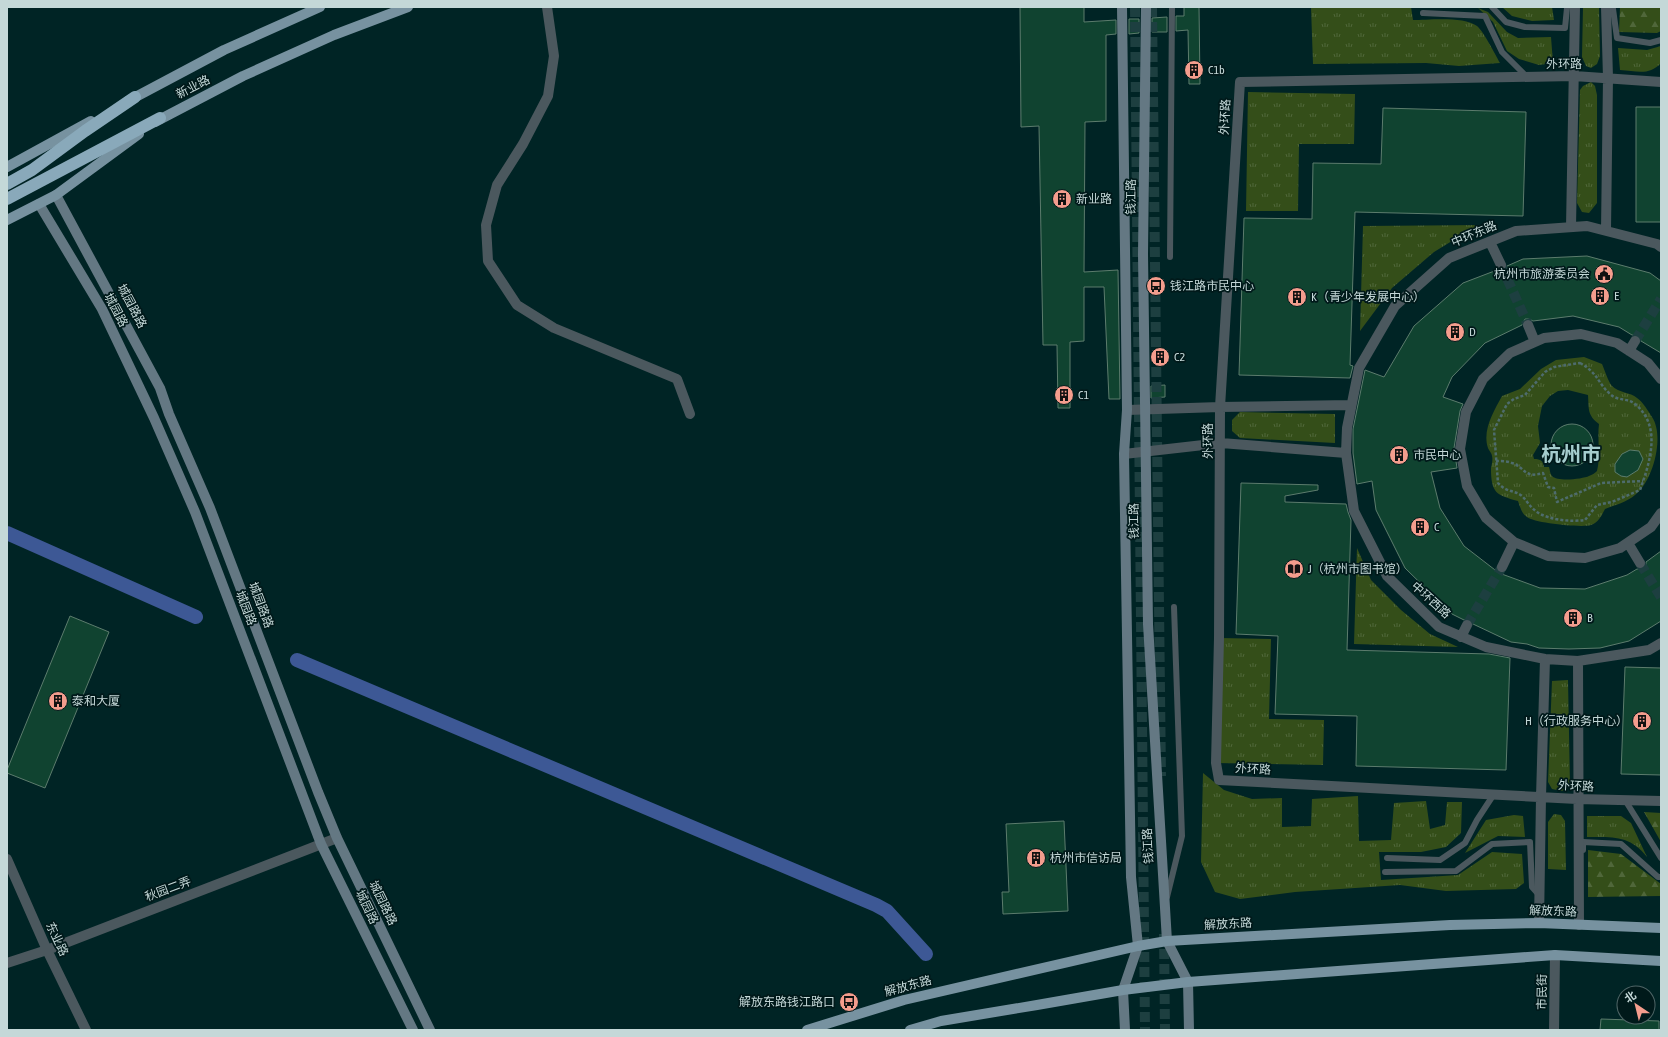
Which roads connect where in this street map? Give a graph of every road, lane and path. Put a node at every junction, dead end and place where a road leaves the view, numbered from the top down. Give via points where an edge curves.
1 (320, 7) edge
2 (408, 7) edge
3 (547, 7) edge
4 (1122, 7) edge
5 (1146, 7) edge
6 (1172, 7) edge
7 (1492, 7) edge
8 (1568, 7) edge
9 (1575, 7) edge
10 (1606, 7) edge
11 (1612, 7) edge
12 (1423, 13) dead end
13 (1661, 40) edge
14 (1528, 76) junction
15 (1574, 76) junction
16 (1608, 78) junction
17 (1659, 79) edge
18 (135, 97) junction
19 (160, 118) junction
20 (7, 167) edge
21 (7, 184) edge
22 (56, 195) junction
23 (7, 199) edge
24 (39, 204) junction
25 (7, 220) edge
26 (1571, 227) junction
27 (1606, 230) junction
28 (1490, 242) junction
29 (1661, 247) edge
30 (1170, 257) dead end
31 (1501, 265) tunnel mouth
32 (1528, 325) tunnel mouth
33 (1635, 341) tunnel mouth
34 (1535, 342) junction
35 (1629, 351) junction
36 (1661, 379) edge
37 (1351, 406) junction
38 (1220, 407) junction
39 (1146, 409) junction
40 (1126, 410) junction
41 (690, 414) dead end
42 (1347, 428) joint
43 (1221, 443) junction
44 (1146, 452) junction
45 (1346, 453) junction
46 (1124, 454) junction
47 (1496, 461) junction
48 (1643, 481) junction
49 (1661, 513) edge
50 (1514, 542) junction
51 (1628, 543) junction
52 (1640, 563) tunnel mouth
53 (1502, 567) tunnel mouth
54 (1174, 606) dead end
55 (1467, 625) tunnel mouth
56 (1461, 636) junction
57 (1661, 643) edge
58 (1545, 659) junction
59 (1578, 661) junction
60 (1494, 794) junction
61 (1541, 797) junction
62 (1578, 799) junction
63 (1625, 800) junction
64 (1661, 801) edge
65 (337, 838) junction
66 (321, 844) junction
67 (1387, 858) dead end
68 (1661, 858) edge
69 (7, 859) edge
70 (1385, 872) dead end
71 (1661, 877) edge
72 (1578, 887) junction
73 (1540, 896) junction
74 (1165, 907) junction
75 (1540, 923) junction
76 (1579, 925) junction
77 (1661, 928) edge
78 (1167, 941) junction
79 (1138, 946) junction
80 (47, 950) junction
81 (1555, 955) junction
82 (1661, 962) edge
83 (7, 963) edge
84 (1188, 982) junction
85 (1123, 990) junction
86 (86, 1030) edge
87 (413, 1030) edge
88 (430, 1030) edge
89 (807, 1030) edge
90 (910, 1030) edge
91 (1125, 1030) edge
92 (1189, 1030) edge
93 (1554, 1030) edge

1 - 18 main road, 新业路 via 224,50
2 - 19 main road, 新业路 via 334,35
3 - 41 street via 554,56 548,96 523,144 497,185 486,225 488,261 517,305 554,328 677,379
4 - 40 main road, 钱江路
5 - 39 main road, 钱江路 via 1143,254
6 - 30 lane
7 - 8 lane via 1506,22 1525,27 1565,28
9 - 15 street
10 - 16 street
11 - 13 lane via 1617,38 1650,43
12 - 14 lane via 1485,16 1502,52
14 - 15 street, 外环路
14 - 38 street, 外环路 via 1240,82
15 - 16 street, 外环路
15 - 26 street
16 - 17 street, 外环路
16 - 27 street
18 - 20 main road, 新业路
18 - 21 highway via 32,170
19 - 22 main road, 新业路
19 - 23 highway
22 - 24 main road, 新业路
22 - 65 main road, 城园路路 via 160,388 210,508
24 - 25 main road, 新业路
24 - 66 main road, 城园路 via 102,309 158,425 195,512
26 - 27 street, 中环东路 via 1587,226
26 - 28 street, 中环东路 via 1516,231
27 - 29 street, 中环东路
28 - 31 street
28 - 37 street, 中环东路 via 1449,258 1395,306 1359,368
32 - 34 street
33 - 35 street
34 - 35 street via 1544,338 1581,334 1617,343
34 - 50 street via 1510,353 1483,379 1466,412 1460,449 1467,486 1486,518
35 - 36 street via 1648,363
37 - 38 street
37 - 42 street, 中环东路
38 - 39 street
38 - 43 street, 外环路
39 - 40 street
39 - 44 main road, 钱江路
40 - 46 main road, 钱江路
42 - 45 street, 中环西路
43 - 44 street
43 - 45 street
43 - 60 street, 外环路 via 1216,763 1220,780
44 - 46 street
44 - 74 main road, 钱江路 via 1148,624
45 - 56 street, 中环西路 via 1354,511 1387,576 1439,627
46 - 79 main road, 钱江路 via 1131,877
47 - 48 path via 1513,463 1530,474 1543,473 1548,488 1554,488 1557,502 1601,483
47 - 48 path via 1498,483 1503,489 1521,495 1537,512 1563,520 1585,520 1597,504 1612,502 1640,490
47 - 48 path via 1494,430 1507,404 1525,394 1545,372 1554,367 1580,363 1590,369 1608,393 1615,398 1633,402 1644,412 1651,429 1652,444 1649,465
49 - 51 street via 1651,527
50 - 51 street via 1548,556 1585,558 1620,548
50 - 53 street
51 - 52 street
54 - 74 lane via 1182,836
55 - 56 street
56 - 58 street, 中环西路 via 1486,647
57 - 59 street, 中环西路 via 1649,650
58 - 59 street, 中环西路
58 - 61 street
59 - 62 street
60 - 61 street, 外环路
60 - 67 lane via 1465,843 1440,860
61 - 62 street, 外环路
61 - 73 street
62 - 63 street, 外环路
62 - 72 street
63 - 64 street, 外环路
63 - 68 lane
65 - 66 street, 秋园二弄
65 - 88 main road, 城园路路
66 - 80 street, 秋园二弄
66 - 87 main road, 城园路
69 - 80 street, 东业路
70 - 73 lane via 1456,871 1492,844 1530,842 1532,887
71 - 72 lane via 1621,844 1583,842 1582,884
72 - 76 street
73 - 75 street
74 - 78 main road, 钱江路
75 - 76 main road, 解放东路
75 - 78 main road, 解放东路 via 1450,925
76 - 77 main road, 解放东路
78 - 79 main road, 解放东路
78 - 84 main road, 钱江路
79 - 85 main road, 钱江路
79 - 89 main road, 解放东路 via 904,1000
80 - 83 street, 秋园二弄
80 - 86 street, 东业路
81 - 82 main road
81 - 84 main road
81 - 93 street, 市民街
84 - 85 main road
84 - 92 main road, 钱江路
85 - 90 main road via 940,1021
85 - 91 main road, 钱江路

